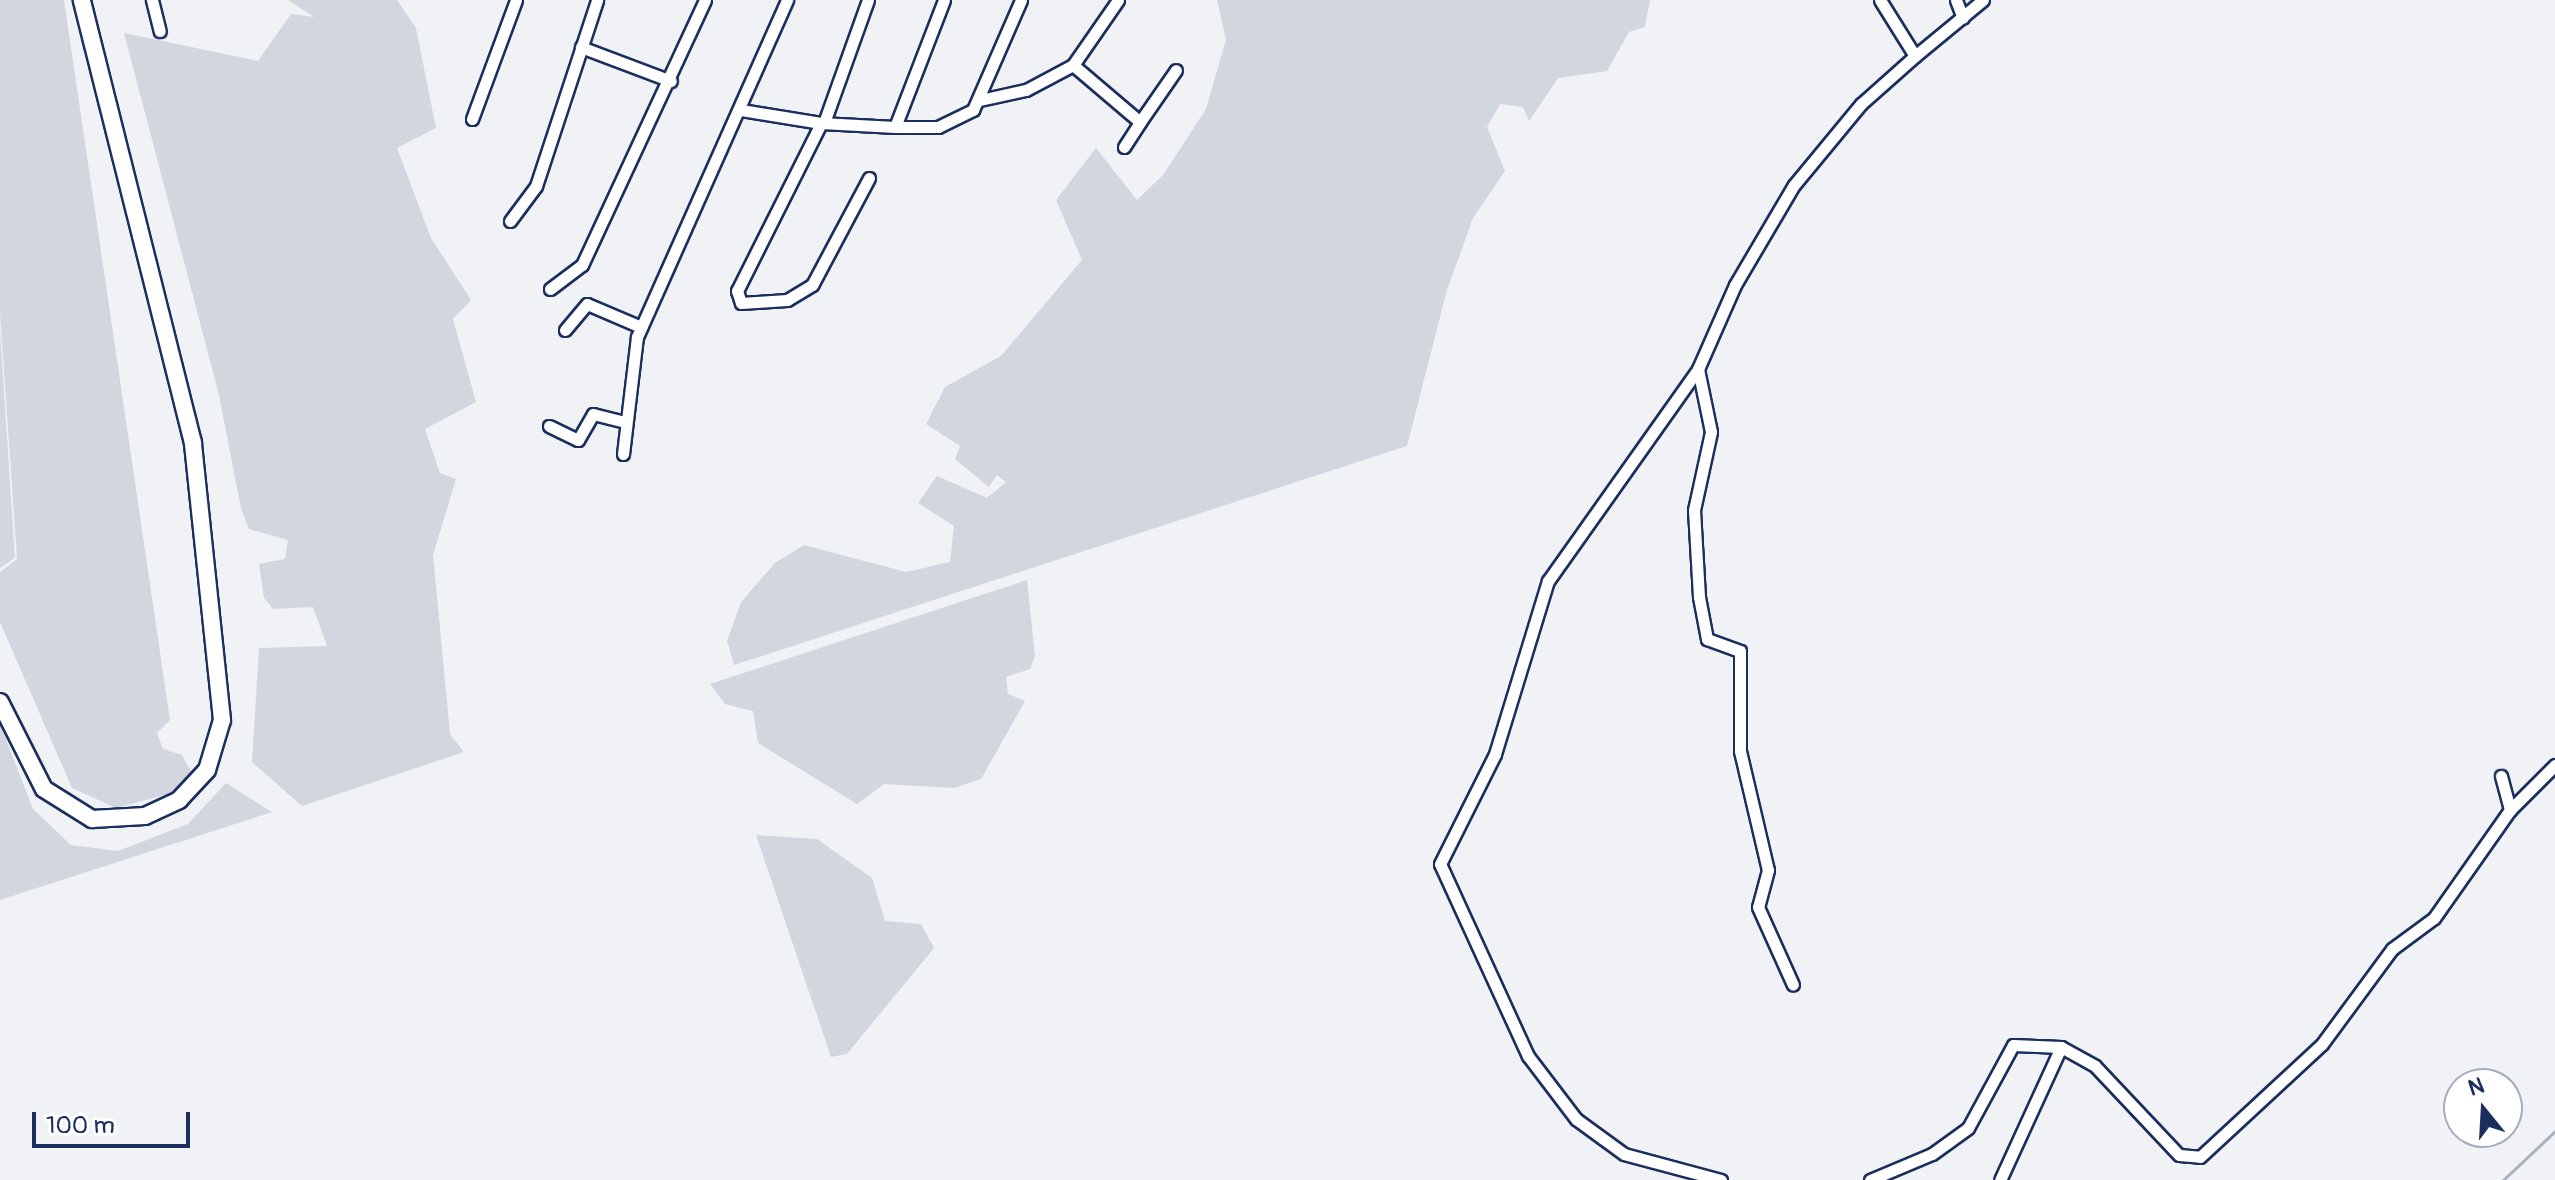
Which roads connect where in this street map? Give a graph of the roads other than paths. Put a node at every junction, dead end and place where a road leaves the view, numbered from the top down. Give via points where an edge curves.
1 (82, 0) edge
2 (152, 0) edge
3 (516, 0) edge
4 (597, 0) edge
5 (705, 0) edge
6 (787, 0) edge
7 (868, 0) edge
8 (944, 0) edge
9 (1021, 0) edge
10 (1118, 0) edge
11 (1880, 0) edge
12 (1956, 0) edge
13 (1983, 0) edge
14 (1963, 18) junction
15 (160, 31) dead end
16 (581, 47) junction
17 (1915, 56) junction
18 (1073, 65) junction
19 (1176, 70) dead end
20 (671, 81) junction
21 (980, 100) junction
22 (741, 110) junction
23 (472, 119) dead end
24 (823, 122) junction
25 (1140, 122) junction
26 (895, 127) junction
27 (1124, 147) dead end
28 (869, 178) dead end
29 (510, 221) dead end
30 (550, 289) dead end
31 (641, 327) junction
32 (565, 330) dead end
33 (1698, 369) junction
34 (624, 422) junction
35 (549, 426) dead end
36 (623, 454) dead end
37 (0, 702) edge
38 (2555, 765) edge
39 (2501, 776) dead end
40 (2510, 810) junction
41 (1793, 985) dead end
42 (2061, 1047) junction
43 (1721, 1180) edge
44 (1870, 1180) edge
45 (2000, 1180) edge

1 - 37 main road via 193,443 222,720 207,770 179,800 145,816 92,819 44,789
2 - 15 street
3 - 23 street
4 - 16 street
5 - 20 street
6 - 22 street
7 - 24 street
8 - 26 street
9 - 21 street
10 - 18 street
11 - 17 street
12 - 14 street
13 - 14 street
14 - 17 street
16 - 20 street
16 - 29 street via 536,186
17 - 33 street via 1861,104 1794,185 1735,285
18 - 21 street via 1026,90
18 - 25 street
19 - 25 street
20 - 30 street via 582,265
21 - 26 street via 967,115 938,127
22 - 24 street
22 - 31 street
24 - 26 street
24 - 28 street via 737,291 741,303 774,303 812,285
25 - 27 street
31 - 32 street via 587,304
31 - 34 street
33 - 41 street via 1711,432 1694,510 1699,597 1707,639 1740,651 1740,751 1768,870 1758,907
33 - 43 street via 1548,581 1495,754 1440,864 1528,1056 1576,1119 1624,1154
34 - 35 street via 593,414 578,440
34 - 36 street
38 - 40 street
39 - 40 street
40 - 42 street via 2434,918 2392,949 2322,1044 2200,1157 2179,1155 2095,1066
42 - 44 street via 2013,1045 1968,1128 1932,1154
42 - 45 street

